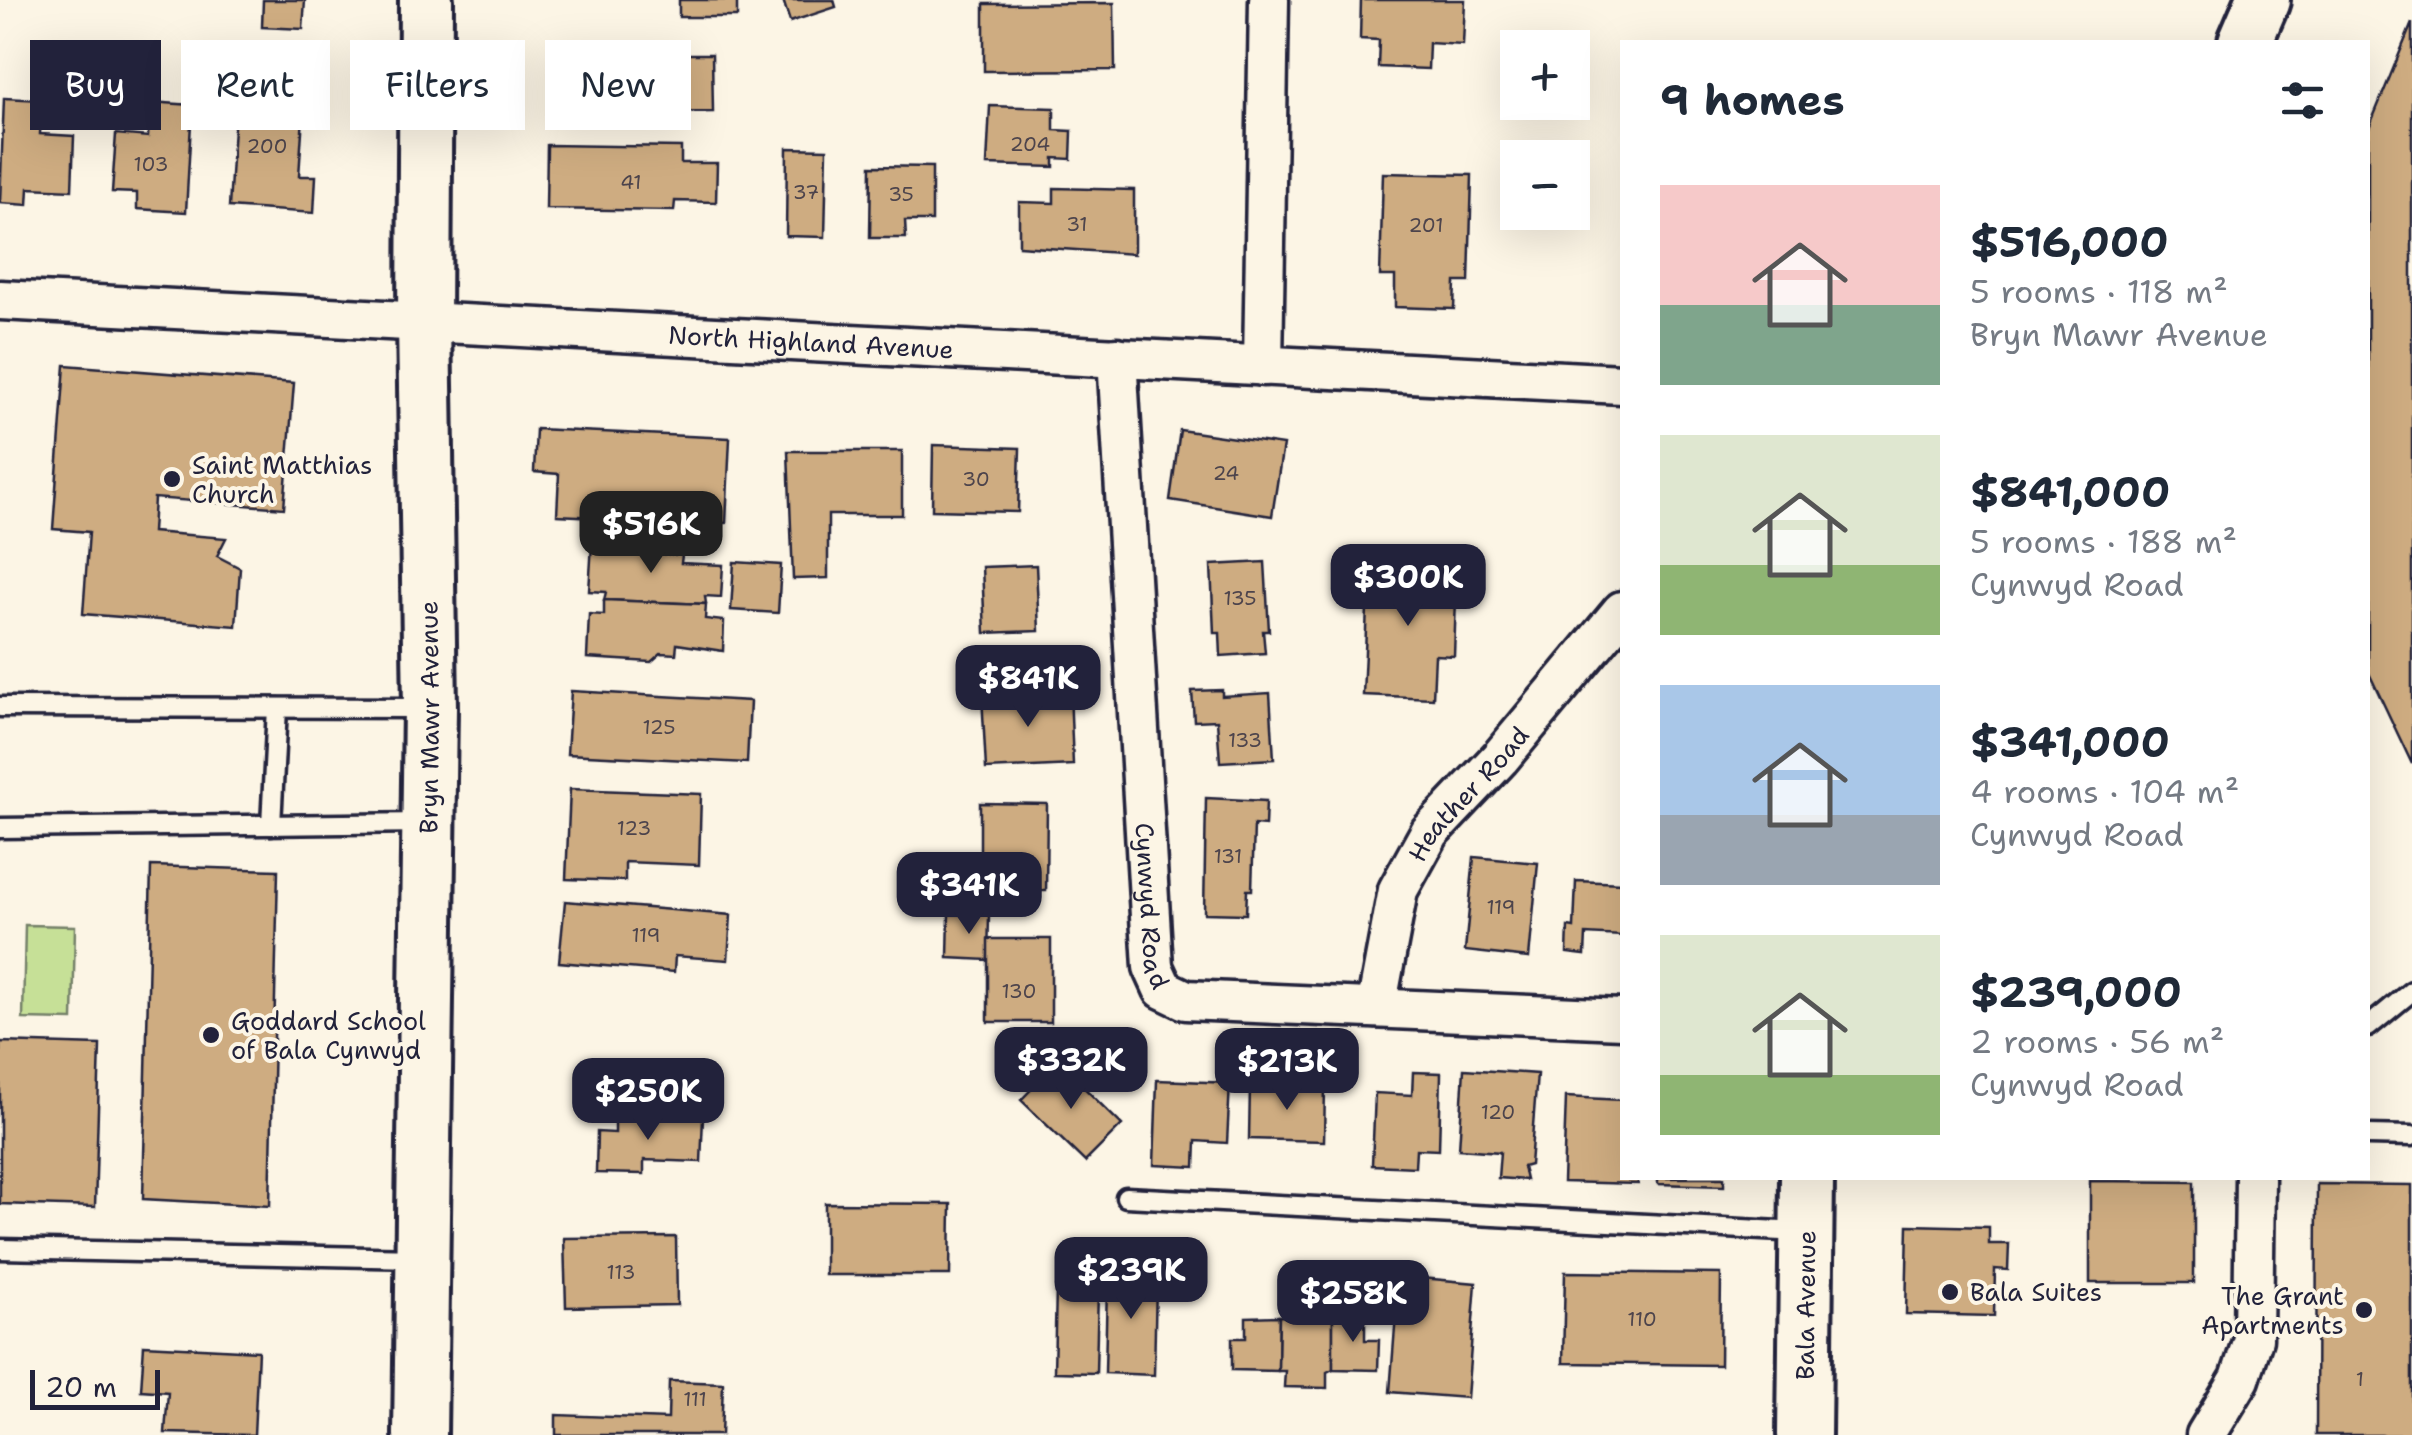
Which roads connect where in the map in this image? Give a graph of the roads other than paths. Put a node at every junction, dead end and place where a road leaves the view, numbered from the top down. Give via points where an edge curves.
1 (426, 0) edge
2 (1269, 0) edge
3 (2262, 0) edge
4 (2247, 40) edge
5 (0, 300) edge
6 (424, 321) junction
7 (1117, 357) junction
8 (1262, 366) junction
9 (1620, 384) edge
10 (1620, 613) edge
11 (0, 707) edge
12 (277, 708) junction
13 (430, 708) junction
14 (428, 823) junction
15 (272, 825) junction
16 (0, 828) edge
17 (2412, 991) edge
18 (1376, 1008) junction
19 (1620, 1019) edge
20 (2370, 1025) edge
21 (2370, 1135) edge
22 (2412, 1136) edge
23 (1807, 1180) edge
24 (2255, 1180) edge
25 (1126, 1197) dead end
26 (1806, 1232) junction
27 (0, 1248) edge
28 (423, 1258) junction
29 (420, 1435) edge
30 (1804, 1435) edge
31 (2206, 1435) edge

1 - 6 street, Bryn Mawr Avenue
2 - 8 street
3 - 4 street
5 - 6 street, North Highland Avenue
6 - 7 street, North Highland Avenue
6 - 13 street, Bryn Mawr Avenue
7 - 8 street, North Highland Avenue
7 - 18 street, Cynwyd Road via 1156,978 1186,1000
8 - 9 street, North Highland Avenue
10 - 18 street, Heather Road via 1430,832 1398,890
11 - 12 lane
12 - 13 lane
12 - 15 lane
13 - 14 street, Bryn Mawr Avenue
14 - 15 lane
14 - 28 street, Bryn Mawr Avenue
15 - 16 lane
17 - 20 lane
18 - 19 street, Cynwyd Road
21 - 22 lane
23 - 26 street, Bala Avenue
24 - 31 street via 2253,1339 2240,1379
25 - 26 lane
26 - 30 street, Bala Avenue
27 - 28 lane
28 - 29 street, Bryn Mawr Avenue

